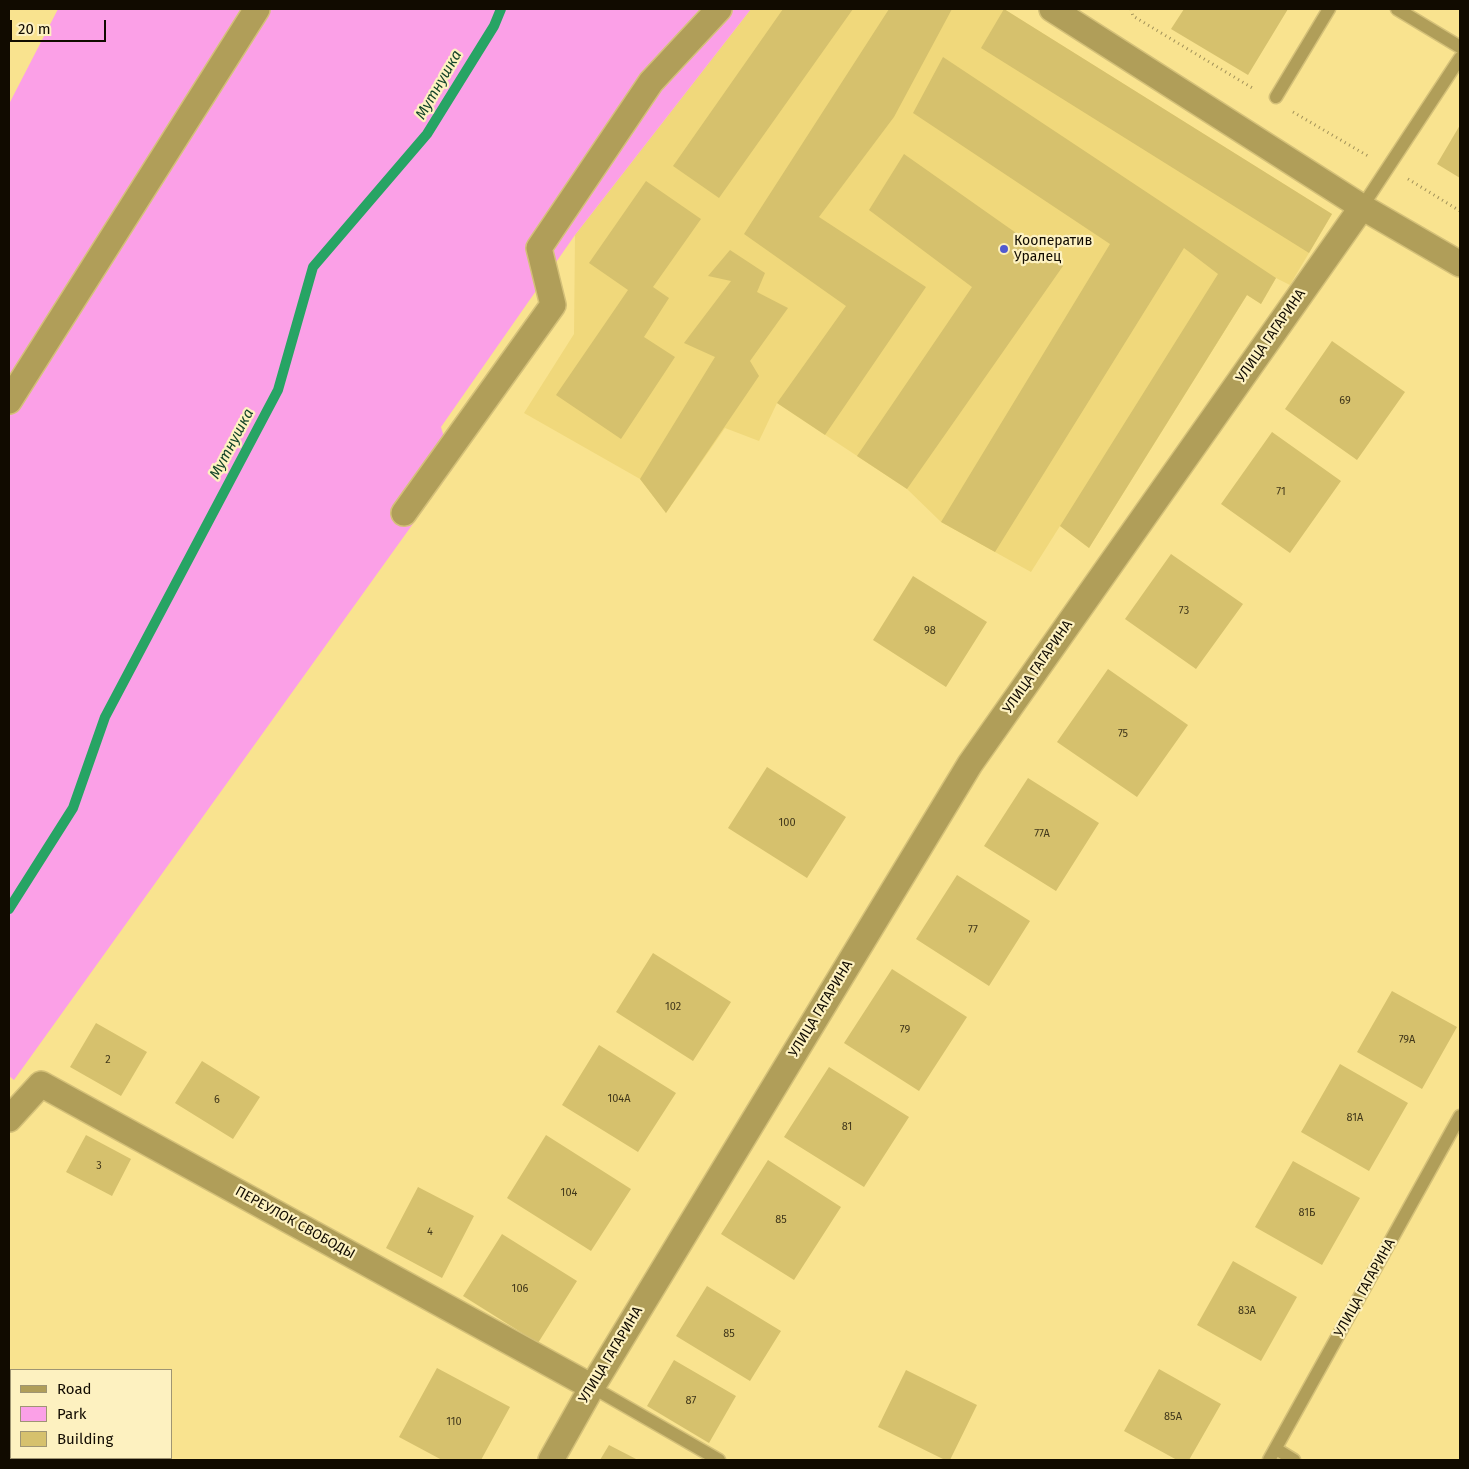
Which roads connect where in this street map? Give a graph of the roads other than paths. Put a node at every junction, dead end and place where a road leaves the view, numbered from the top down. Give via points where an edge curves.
1 (257, 9) edge
2 (718, 9) edge
3 (1052, 9) edge
4 (1329, 9) edge
5 (1397, 9) edge
6 (1460, 47) edge
7 (1460, 58) edge
8 (1276, 97) dead end
9 (1362, 207) junction
10 (1460, 264) edge
11 (9, 401) edge
12 (404, 513) dead end
13 (1460, 1116) edge
14 (9, 1119) edge
15 (592, 1387) junction
16 (1273, 1455) edge
17 (551, 1460) edge
18 (719, 1460) edge
19 (1294, 1460) edge

1 - 11 street
2 - 12 street via 651,82 539,248 553,305
3 - 9 street
4 - 8 lane
5 - 6 lane
7 - 9 lane
9 - 10 street
9 - 15 street, УЛИЦА ГАГАРИНА via 970,764
13 - 16 lane, УЛИЦА ГАГАРИНА
14 - 15 street, ПЕРЕУЛОК СВОБОДЫ via 41,1084
15 - 17 street, УЛИЦА ГАГАРИНА
15 - 18 lane
16 - 19 lane

